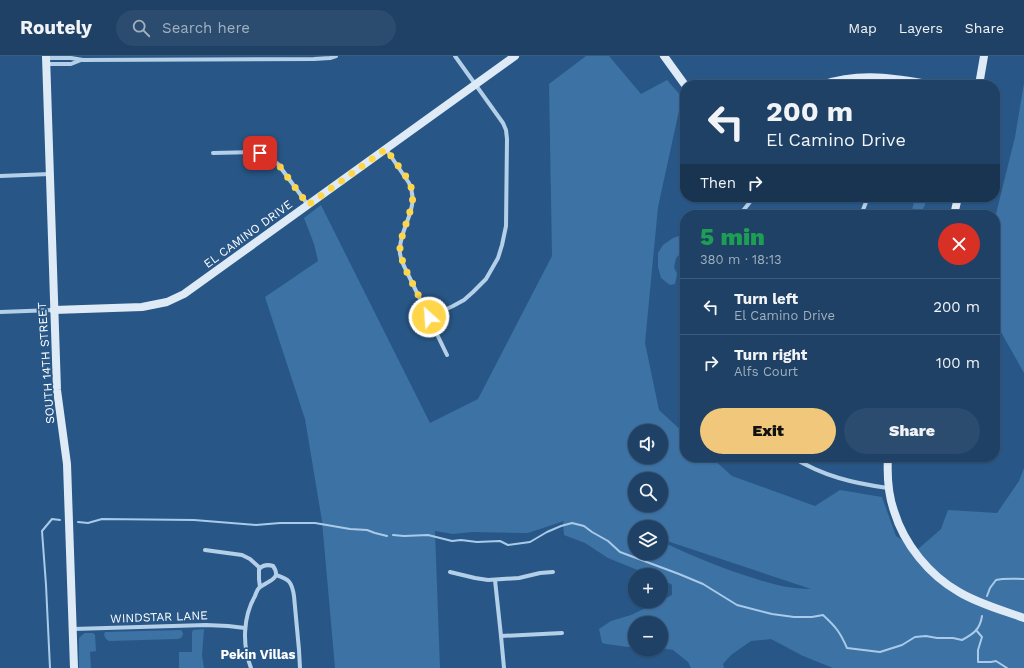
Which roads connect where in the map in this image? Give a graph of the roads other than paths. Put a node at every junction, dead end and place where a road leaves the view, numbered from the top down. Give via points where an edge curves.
1 (336, 56) edge
2 (455, 56) edge
3 (515, 56) edge
4 (664, 56) edge
5 (984, 56) edge
6 (46, 59) edge
7 (681, 80) edge
8 (839, 80) edge
9 (885, 80) edge
10 (980, 80) edge
11 (476, 84) junction
12 (386, 149) junction
13 (213, 153) dead end
14 (50, 174) junction
15 (0, 176) edge
16 (750, 202) edge
17 (308, 205) junction
18 (744, 210) edge
19 (54, 310) junction
20 (0, 312) edge
21 (429, 317) junction
22 (447, 355) dead end
23 (801, 462) edge
24 (888, 462) edge
25 (889, 488) junction
26 (205, 550) dead end
27 (260, 568) junction
28 (450, 572) dead end
29 (553, 572) dead end
30 (276, 575) junction
31 (495, 580) junction
32 (260, 587) junction
33 (1024, 618) edge
34 (245, 628) junction
35 (73, 629) junction
36 (562, 633) dead end
37 (501, 636) junction
38 (74, 668) edge
39 (251, 668) edge
40 (300, 668) edge
41 (504, 668) edge

1 - 6 street via 314,59
2 - 11 street
3 - 11 street, EL CAMINO DRIVE
4 - 7 street
5 - 10 street
6 - 14 street, SOUTH 14TH STREET
8 - 9 street via 863,77
11 - 12 street, EL CAMINO DRIVE
11 - 21 street via 507,134 505,234 498,258 478,288 464,300
12 - 17 street, EL CAMINO DRIVE
12 - 21 street via 411,187 412,205 400,243 400,252 404,266
13 - 17 street via 256,152 268,156 278,164
14 - 15 street
14 - 19 street, SOUTH 14TH STREET
16 - 18 street
17 - 19 street, EL CAMINO DRIVE via 173,300 142,307
19 - 20 street, EL CAMINO DRIVE
19 - 35 street, SOUTH 14TH STREET via 57,390 67,464
21 - 22 street
23 - 25 street via 842,480
24 - 25 street
25 - 33 street via 894,511 907,540 918,557 933,572 958,592
26 - 27 street via 242,555
27 - 30 street via 265,565 273,566
27 - 32 street
28 - 31 street
29 - 31 street
30 - 32 street via 273,580
30 - 40 street via 289,581 293,588
31 - 37 street
32 - 34 street via 249,607
34 - 35 street, WINDSTAR LANE via 206,625
34 - 39 street
35 - 38 street, SOUTH 14TH STREET
36 - 37 street
37 - 41 street

